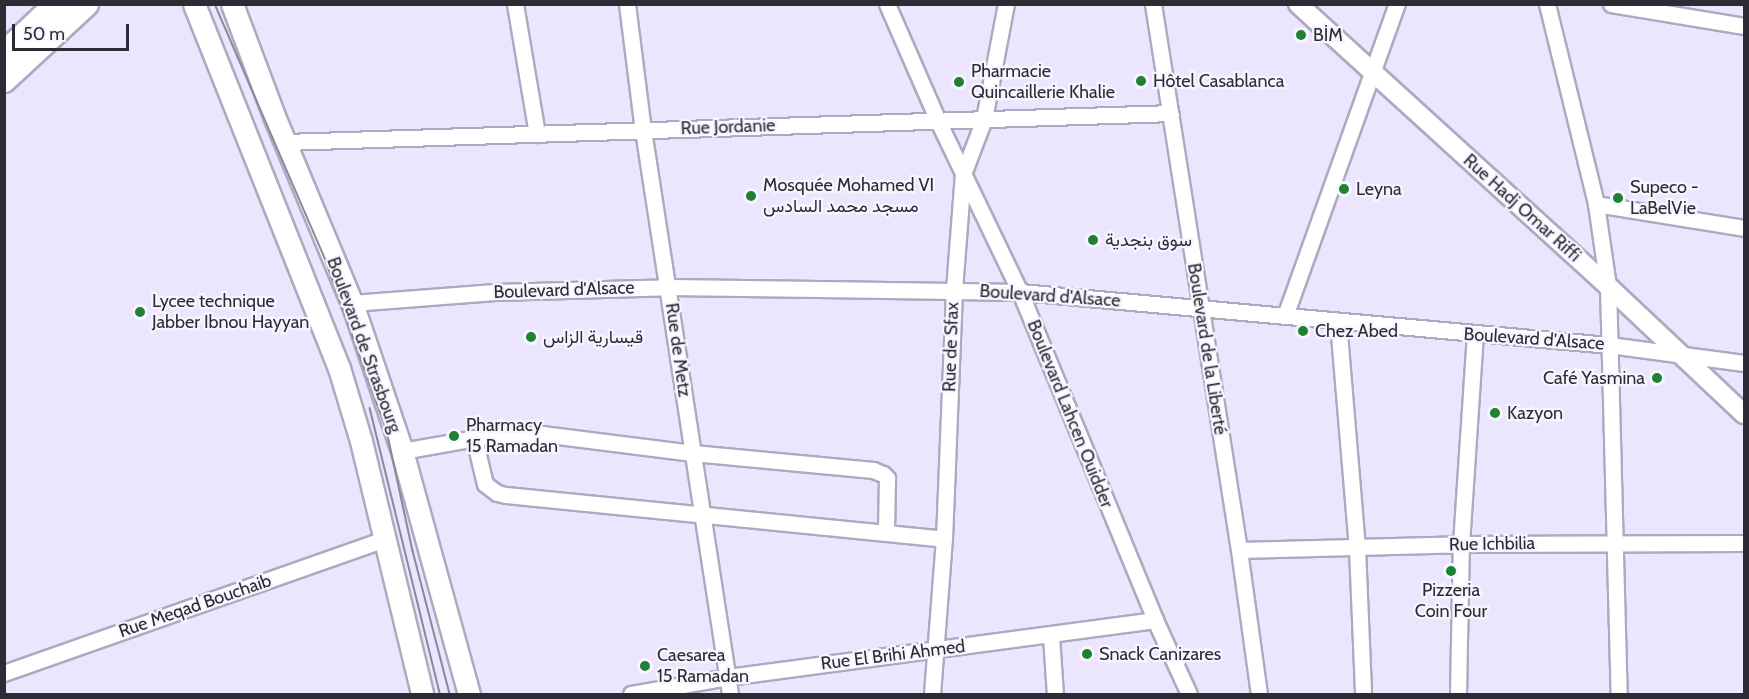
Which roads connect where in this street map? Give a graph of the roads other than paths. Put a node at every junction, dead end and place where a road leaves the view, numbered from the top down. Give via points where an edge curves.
1 (42, 4) edge
2 (57, 4) edge
3 (75, 4) edge
4 (86, 4) edge
5 (194, 4) edge
6 (232, 4) edge
7 (515, 4) edge
8 (627, 4) edge
9 (887, 4) edge
10 (1006, 4) edge
11 (1153, 4) edge
12 (1298, 4) edge
13 (1397, 4) edge
14 (1546, 4) edge
15 (1611, 4) edge
16 (1699, 11) edge
17 (1744, 26) edge
18 (4, 39) edge
19 (4, 54) edge
20 (4, 69) edge
21 (1371, 73) junction
22 (4, 80) edge
23 (1172, 113) junction
24 (984, 119) junction
25 (938, 121) junction
26 (643, 130) junction
27 (537, 134) junction
28 (285, 142) junction
29 (963, 174) junction
30 (1596, 204) junction
31 (1744, 228) edge
32 (669, 286) junction
33 (1608, 286) junction
34 (954, 290) junction
35 (1020, 292) junction
36 (352, 303) junction
37 (1200, 308) junction
38 (1286, 316) junction
39 (1338, 322) junction
40 (1475, 335) junction
41 (1609, 345) junction
42 (1683, 355) junction
43 (1744, 363) edge
44 (1744, 414) edge
45 (474, 438) junction
46 (402, 451) junction
47 (693, 453) junction
48 (701, 514) junction
49 (886, 531) junction
50 (385, 539) junction
51 (944, 539) junction
52 (1613, 543) junction
53 (1744, 543) edge
54 (1461, 544) junction
55 (1357, 548) junction
56 (1239, 550) junction
57 (1155, 620) junction
58 (1051, 636) junction
59 (936, 649) junction
60 (4, 673) edge
61 (728, 677) junction
62 (422, 694) edge
63 (469, 694) edge
64 (631, 694) edge
65 (730, 694) edge
66 (932, 694) edge
67 (1055, 694) edge
68 (1189, 694) edge
69 (1259, 694) edge
70 (1364, 694) edge
71 (1458, 694) edge
72 (1619, 694) edge

1 - 18 main road
2 - 19 main road
3 - 20 main road
4 - 22 main road
5 - 50 main road, Boulevard de Strasbourg via 339,368
6 - 28 main road, Boulevard de Strasbourg
7 - 27 street
8 - 26 street, Rue de Metz
9 - 25 street, Boulevard Lahcen Ouidder
10 - 24 street, Rue de Sfax
11 - 23 street, Boulevard de la Liberté
12 - 21 street, Rue Hadj Omar Riffi
13 - 21 street
14 - 30 street
15 - 16 street
16 - 17 street
21 - 33 street, Rue Hadj Omar Riffi
21 - 38 street
23 - 24 street, Rue Jordanie
23 - 37 street, Boulevard de la Liberté
24 - 25 street, Rue Jordanie
24 - 29 street, Rue de Sfax
25 - 26 street, Rue Jordanie
25 - 29 street, Boulevard Lahcen Ouidder
26 - 27 street, Rue Jordanie
26 - 32 street, Rue de Metz
27 - 28 street, Rue Jordanie
28 - 36 main road, Boulevard de Strasbourg
29 - 34 street, Rue de Sfax
29 - 35 street, Boulevard Lahcen Ouidder
30 - 31 street
30 - 33 street
32 - 34 street, Boulevard d'Alsace
32 - 36 street, Boulevard d'Alsace via 495,292
32 - 47 street, Rue de Metz
33 - 41 street
33 - 42 street, Rue Hadj Omar Riffi
34 - 35 street, Boulevard d'Alsace
34 - 51 street, Rue de Sfax
35 - 37 street, Boulevard d'Alsace
35 - 57 street, Boulevard Lahcen Ouidder
36 - 46 main road, Boulevard de Strasbourg
37 - 38 street, Boulevard d'Alsace
37 - 56 street, Boulevard de la Liberté
38 - 39 street, Boulevard d'Alsace
39 - 40 street, Boulevard d'Alsace
39 - 55 street
40 - 41 street, Boulevard d'Alsace
40 - 54 street
41 - 42 street, Boulevard d'Alsace
41 - 52 street
42 - 43 street, Boulevard d'Alsace
42 - 44 street, Rue Hadj Omar Riffi
45 - 46 street
45 - 47 street via 542,434
45 - 48 street via 483,478 497,492
46 - 63 main road, Boulevard de Strasbourg
47 - 48 street, Rue de Metz
47 - 49 street via 878,472 886,478
48 - 49 street
48 - 61 street, Rue de Metz
49 - 51 street
50 - 60 street, Rue Meqad Bouchaib
50 - 62 main road, Boulevard de Strasbourg
51 - 59 street, Rue de Sfax
52 - 53 street, Rue Ichbilia
52 - 54 street, Rue Ichbilia
52 - 72 street
54 - 55 street, Rue Ichbilia
54 - 71 street
55 - 56 street, Rue Ichbilia
55 - 70 street
56 - 69 street, Boulevard de la Liberté
57 - 58 street, Rue El Brihi Ahmed
57 - 68 street, Boulevard Lahcen Ouidder
58 - 59 street, Rue El Brihi Ahmed
58 - 67 street
59 - 61 street, Rue El Brihi Ahmed
59 - 66 street, Rue de Sfax
61 - 64 street, Rue El Brihi Ahmed
61 - 65 street, Rue de Metz

